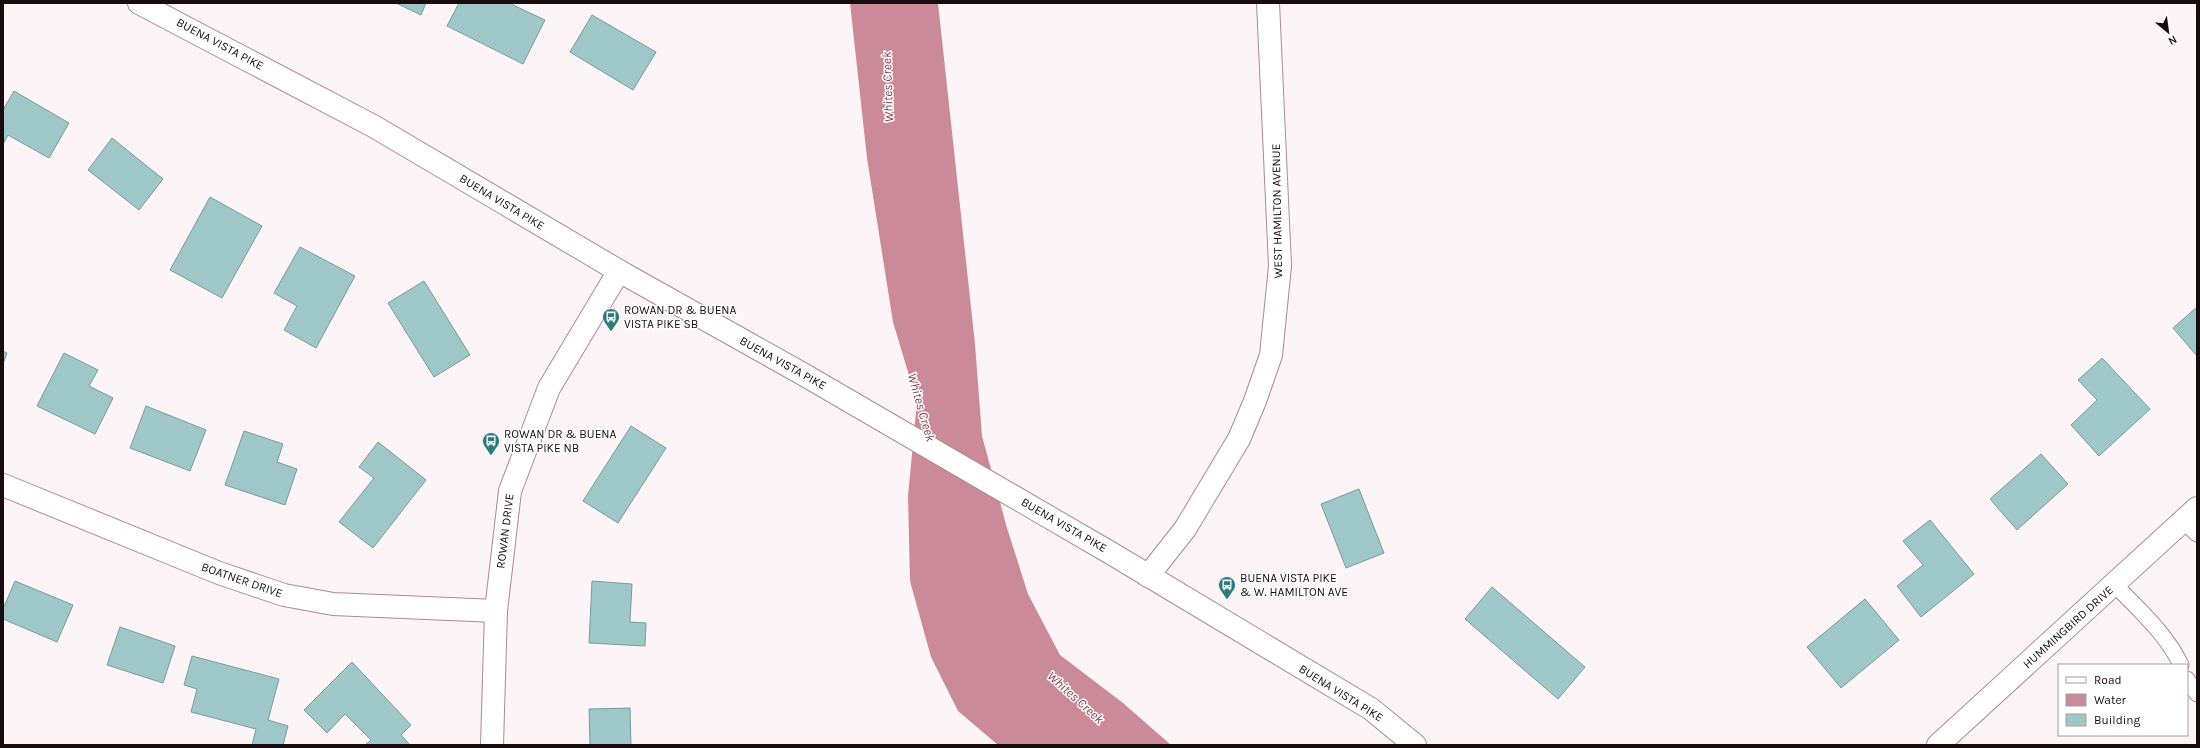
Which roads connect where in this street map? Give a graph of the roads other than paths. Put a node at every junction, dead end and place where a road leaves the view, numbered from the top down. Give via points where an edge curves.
1 (1268, 3) edge
2 (151, 5) edge
3 (619, 271) junction
4 (3, 485) edge
5 (2192, 521) edge
6 (1148, 576) junction
7 (2114, 584) junction
8 (496, 611) junction
9 (2181, 664) edge
10 (2188, 680) edge
11 (2197, 694) edge
12 (492, 745) edge
13 (1415, 745) edge
14 (1938, 745) edge

1 - 6 street, WEST HAMILTON AVENUE via 1280,266 1271,355 1256,401 1239,439 1185,529
2 - 3 street, BUENA VISTA PIKE via 376,127
3 - 6 street, BUENA VISTA PIKE via 801,373
3 - 8 street, ROWAN DRIVE via 549,388 510,491
4 - 8 street, BOATNER DRIVE via 219,573 284,595 333,604
5 - 7 street, HUMMINGBIRD DRIVE
6 - 13 street, BUENA VISTA PIKE via 1371,709
7 - 9 lane via 2162,635
7 - 14 street, HUMMINGBIRD DRIVE
8 - 12 street, ROWAN DRIVE
10 - 11 lane

